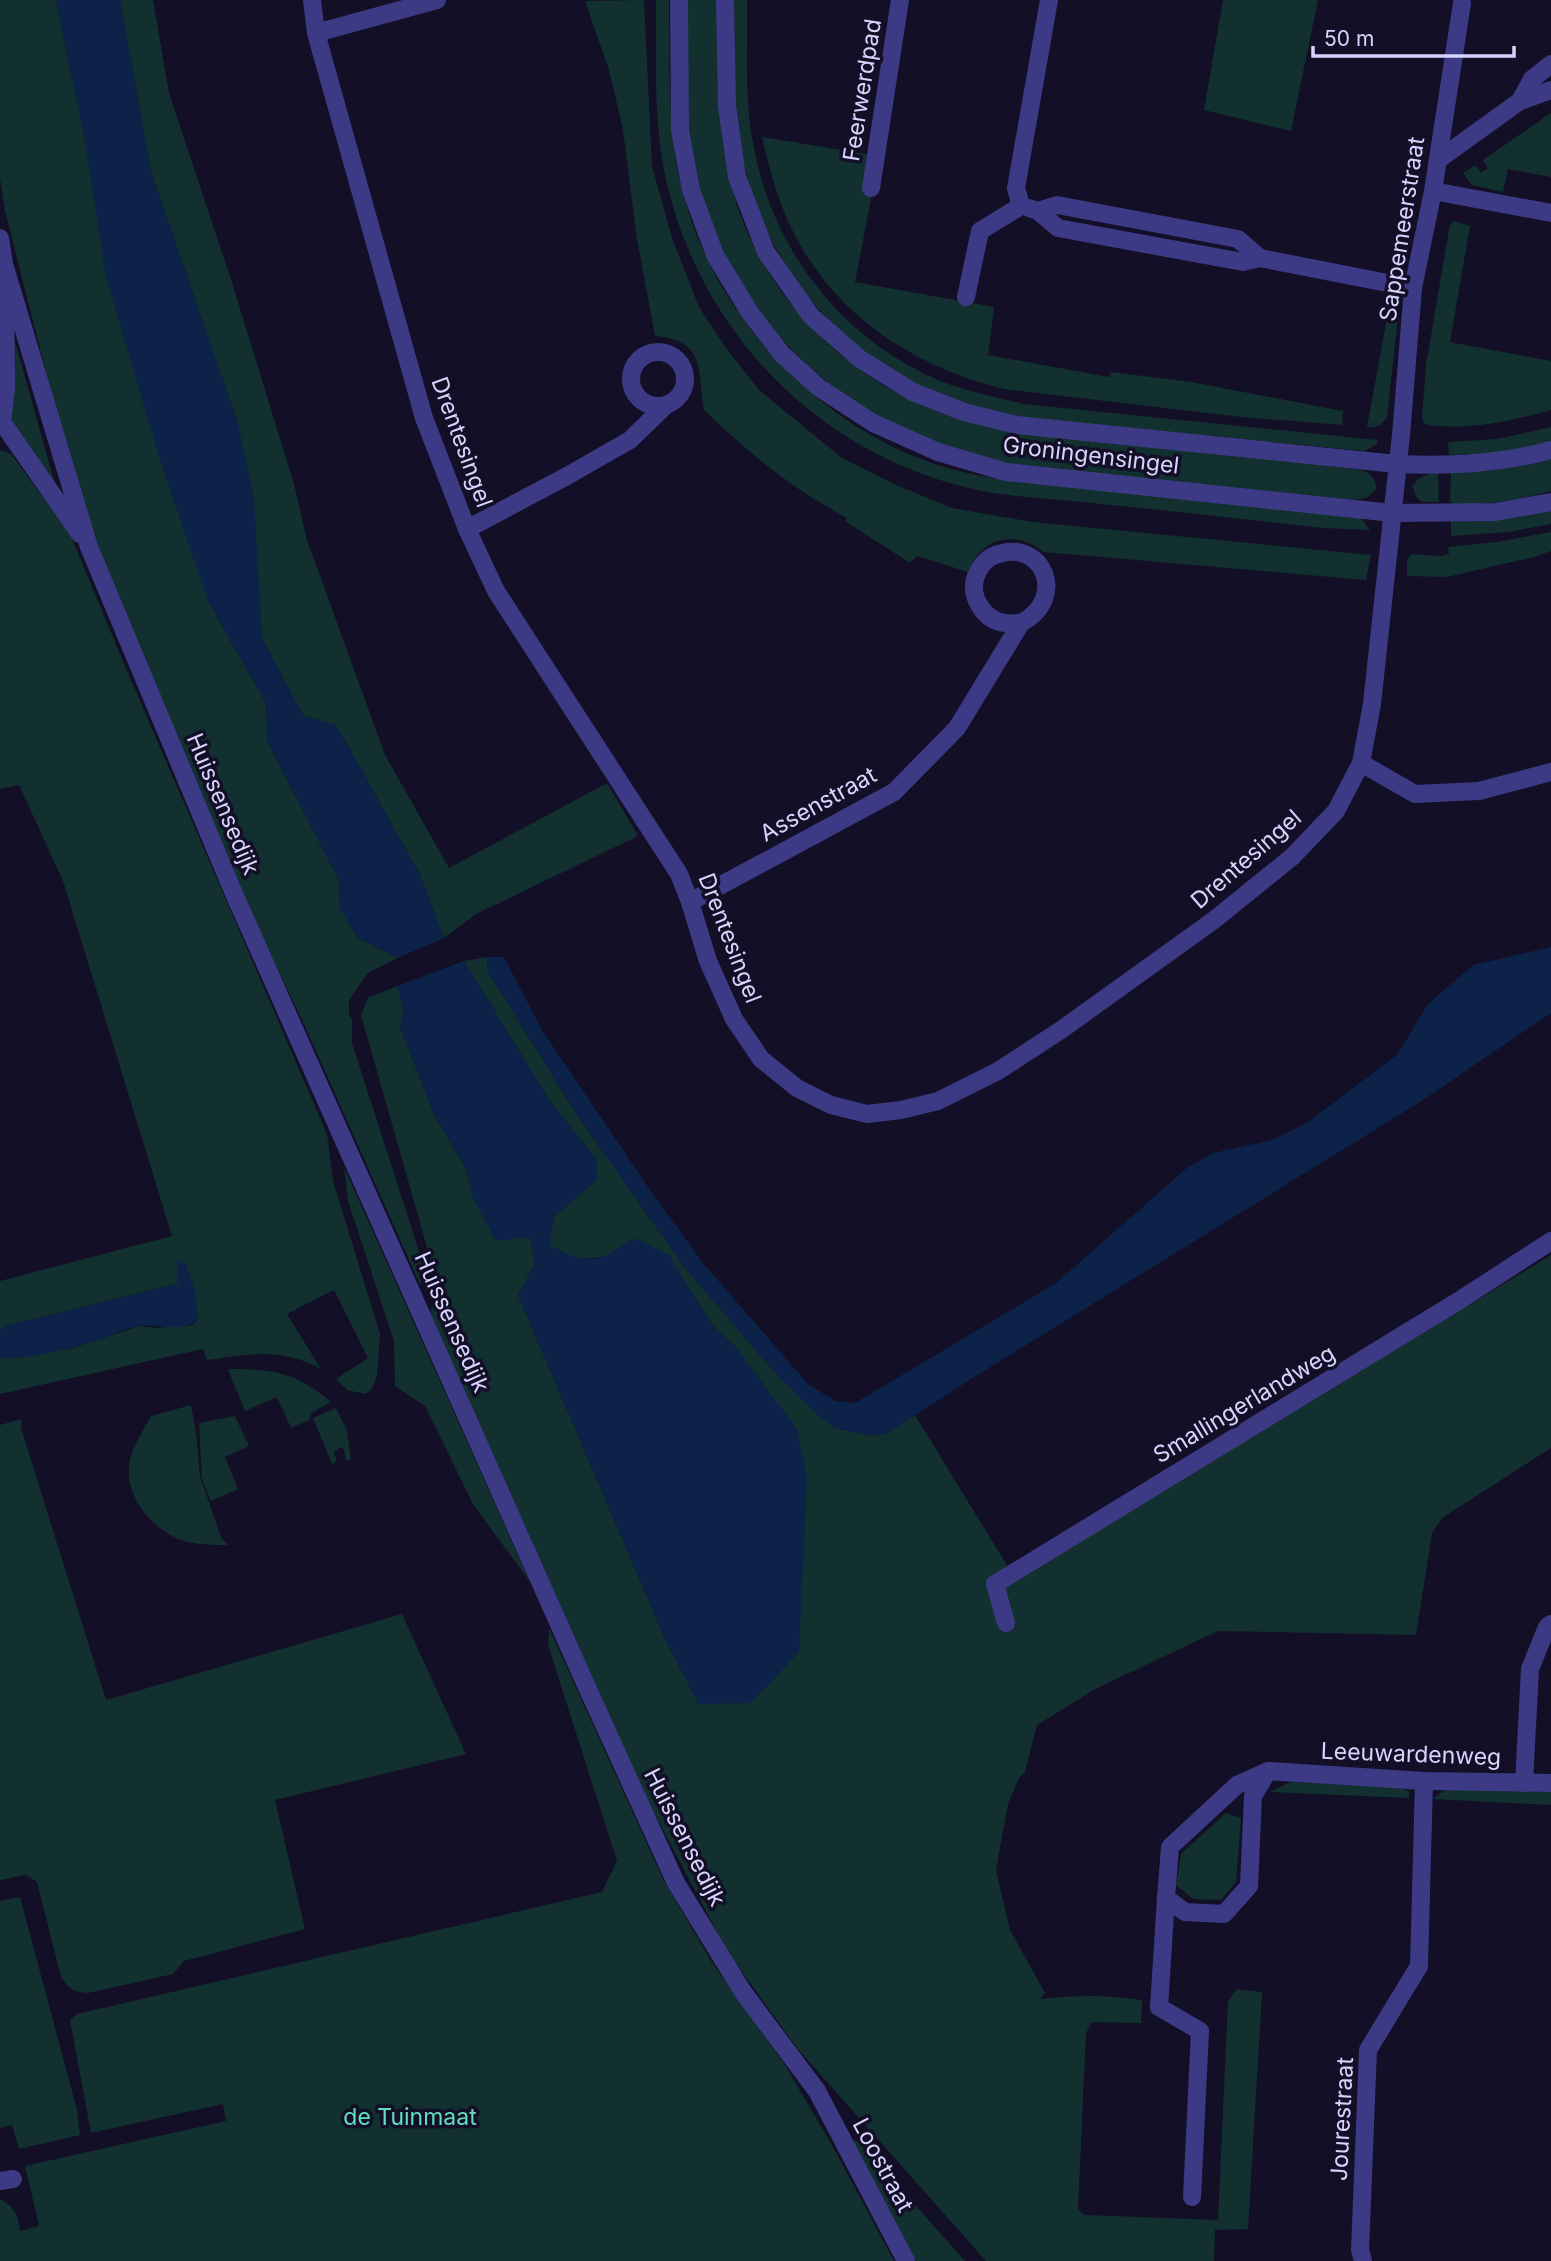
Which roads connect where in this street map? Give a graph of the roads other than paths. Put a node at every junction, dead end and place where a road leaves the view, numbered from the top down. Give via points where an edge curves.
1 (312, 0) edge
2 (437, 0) edge
3 (679, 0) edge
4 (725, 0) edge
5 (900, 0) edge
6 (1049, 0) edge
7 (1462, 3) dead end
8 (316, 33) junction
9 (1551, 64) edge
10 (1551, 90) edge
11 (1520, 101) junction
12 (1438, 160) junction
13 (871, 188) dead end
14 (1433, 191) junction
15 (1029, 208) junction
16 (1551, 213) edge
17 (0, 238) edge
18 (5, 264) junction
19 (1413, 288) junction
20 (966, 297) dead end
21 (665, 406) dead end
22 (1, 422) edge
23 (1551, 450) edge
24 (1397, 464) junction
25 (1551, 502) edge
26 (1392, 513) junction
27 (467, 529) junction
28 (89, 547) junction
29 (1021, 623) junction
30 (1361, 763) junction
31 (1551, 772) edge
32 (690, 902) junction
33 (1551, 1241) edge
34 (1006, 1623) dead end
35 (1551, 1624) edge
36 (1268, 1771) junction
37 (1424, 1782) junction
38 (1524, 1783) junction
39 (1551, 1783) edge
40 (1166, 1898) junction
41 (817, 2091) joint
42 (1192, 2196) dead end
43 (906, 2261) edge
44 (1363, 2261) edge

1 - 8 street, Drentesingel
2 - 8 street
3 - 26 street, Groningensingel via 680,130 691,190 715,255 750,313 782,354 818,387 873,424 938,452 1006,472
4 - 24 street, Groningensingel via 727,106 737,177 766,253 811,316 860,359 913,392 1017,425
5 - 13 street, Feerwerdpad
6 - 15 street via 1016,188
7 - 12 street, Sappemeerstraat
8 - 27 street, Drentesingel via 424,418
9 - 11 street via 1532,79
10 - 11 street
11 - 12 street
12 - 14 street, Sappemeerstraat
14 - 16 street
14 - 19 street, Sappemeerstraat
15 - 19 street via 1058,228 1243,261 1260,258
15 - 20 street via 980,231
17 - 18 street, Huissensedijk
18 - 22 street, Huissensedijk via 6,388
18 - 28 street, Huissensedijk
19 - 24 street, Sappemeerstraat
21 - 27 street via 630,440
22 - 28 street, Huissensedijk
23 - 24 street, Groningensingel via 1516,460 1443,466
24 - 26 street, Sappemeerstraat
25 - 26 street, Groningensingel via 1495,512
26 - 30 street, Drentesingel via 1372,704
27 - 32 street, Drentesingel via 496,592 679,874
28 - 41 street, Huissensedijk via 235,896 676,1883 743,1992
29 - 29 street, Assenstraat via 1033,617 1046,597 1044,572 1029,555 1008,551 991,556 975,580 976,600 986,615 997,621
29 - 32 street, Assenstraat via 957,728 894,792
30 - 31 street via 1415,794 1479,791
30 - 32 street, Drentesingel via 1336,811 1292,857 1214,920 998,1071 938,1101 901,1110 867,1114 831,1105 797,1088 761,1059 734,1019 708,961
33 - 34 street, Smallingerlandweg via 995,1584
35 - 38 street via 1530,1669
36 - 37 street, Leeuwardenweg
36 - 40 street, Leeuwardenweg via 1237,1785 1170,1847
36 - 40 street via 1253,1796 1248,1886 1224,1914 1185,1912
37 - 38 street, Leeuwardenweg
37 - 44 street, Jourestraat via 1419,1966 1368,2050
38 - 39 street, Leeuwardenweg
40 - 42 street, Leeuwardenweg via 1159,2007 1200,2031
41 - 43 street, Loostraat

